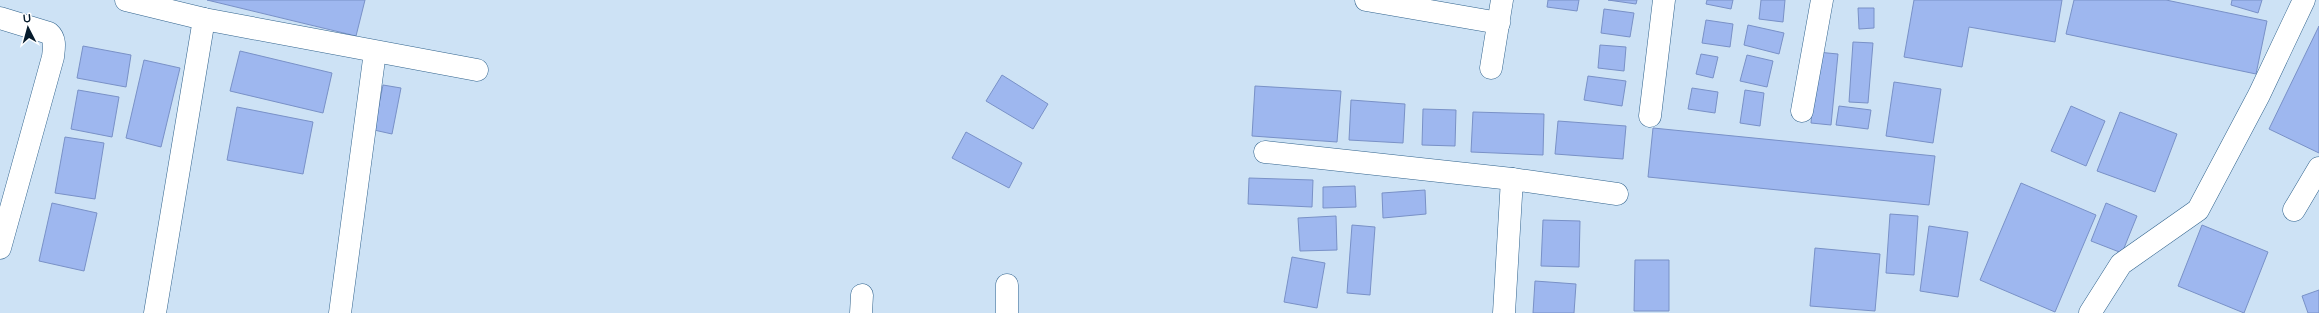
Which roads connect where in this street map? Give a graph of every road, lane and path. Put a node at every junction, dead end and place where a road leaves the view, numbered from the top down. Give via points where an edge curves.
1 (126, 0) edge
2 (1366, 0) edge
3 (1502, 0) edge
4 (1664, 0) edge
5 (1822, 0) edge
6 (2304, 0) edge
7 (0, 18) edge
8 (204, 19) junction
9 (1498, 23) junction
10 (375, 52) junction
11 (1491, 68) dead end
12 (478, 70) dead end
13 (1802, 111) dead end
14 (1650, 116) dead end
15 (1265, 152) dead end
16 (2319, 168) edge
17 (1512, 179) junction
18 (1617, 194) dead end
19 (2294, 210) dead end
20 (0, 248) edge
21 (1007, 285) dead end
22 (156, 313) edge
23 (340, 313) edge
24 (1007, 313) edge
25 (1504, 313) edge
26 (2090, 313) edge

1 - 8 street
2 - 9 street
3 - 9 street
4 - 14 street
5 - 13 street
6 - 26 street via 2259,96 2198,210 2121,264
7 - 20 street via 49,33 54,45 53,57
8 - 10 street
8 - 22 street
9 - 11 street
10 - 12 street
10 - 23 street
15 - 17 street
16 - 19 street
17 - 18 street
17 - 25 street
21 - 24 street

